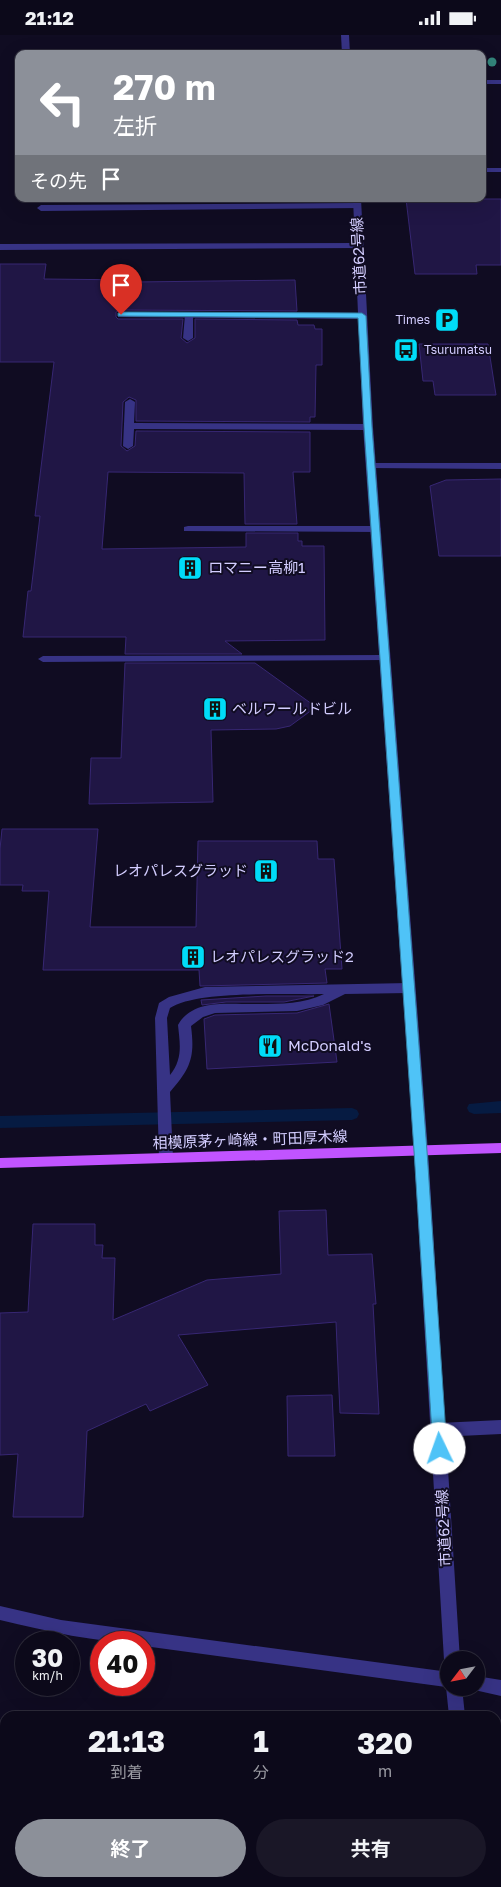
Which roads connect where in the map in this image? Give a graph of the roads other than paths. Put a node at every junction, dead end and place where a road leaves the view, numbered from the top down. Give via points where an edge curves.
1 (344, 35) edge
2 (346, 50) edge
3 (486, 82) edge
4 (501, 82) edge
5 (486, 162) edge
6 (501, 162) edge
7 (486, 170) edge
8 (501, 170) edge
9 (357, 202) edge
10 (41, 208) dead end
11 (358, 245) junction
12 (0, 247) edge
13 (121, 315) dead end
14 (189, 315) junction
15 (362, 316) junction
16 (188, 338) dead end
17 (130, 402) dead end
18 (129, 426) junction
19 (368, 427) junction
20 (128, 446) dead end
21 (371, 466) junction
22 (501, 466) edge
23 (188, 529) dead end
24 (376, 529) junction
25 (384, 658) junction
26 (43, 659) dead end
27 (409, 988) junction
28 (344, 989) junction
29 (164, 1090) junction
30 (501, 1148) edge
31 (420, 1151) junction
32 (166, 1158) junction
33 (0, 1163) edge
34 (501, 1427) edge
35 (438, 1430) junction
36 (0, 1613) edge
37 (451, 1651) edge
38 (440, 1679) edge
39 (485, 1685) edge
40 (501, 1688) edge
41 (455, 1696) edge
42 (456, 1711) edge

1 - 2 street
3 - 4 street
5 - 6 street
7 - 8 street
9 - 10 street
9 - 11 street, 市道62号線
11 - 12 street
11 - 15 street, 市道62号線
13 - 14 street
14 - 15 street
14 - 16 street
15 - 19 street, 市道62号線
17 - 18 street
18 - 19 street
18 - 20 street
19 - 21 street, 市道62号線
21 - 22 street
21 - 24 street, 市道62号線
23 - 24 street
24 - 25 street, 市道62号線
25 - 26 street
25 - 27 street, 市道62号線
27 - 28 street
27 - 31 street, 市道62号線
28 - 29 street via 304,1006 235,1007 204,1011 190,1017 184,1025 187,1057 183,1069
28 - 29 street via 205,991 173,1000 164,1007 160,1018
29 - 32 street
30 - 31 main road, 相模原茅ヶ崎線・町田厚木線
31 - 32 main road, 相模原茅ヶ崎線・町田厚木線
31 - 35 street, 市道62号線
32 - 33 main road, 相模原茅ヶ崎線・町田厚木線
34 - 35 street
35 - 37 street, 市道62号線
36 - 38 street via 61,1627
39 - 40 street
41 - 42 street

